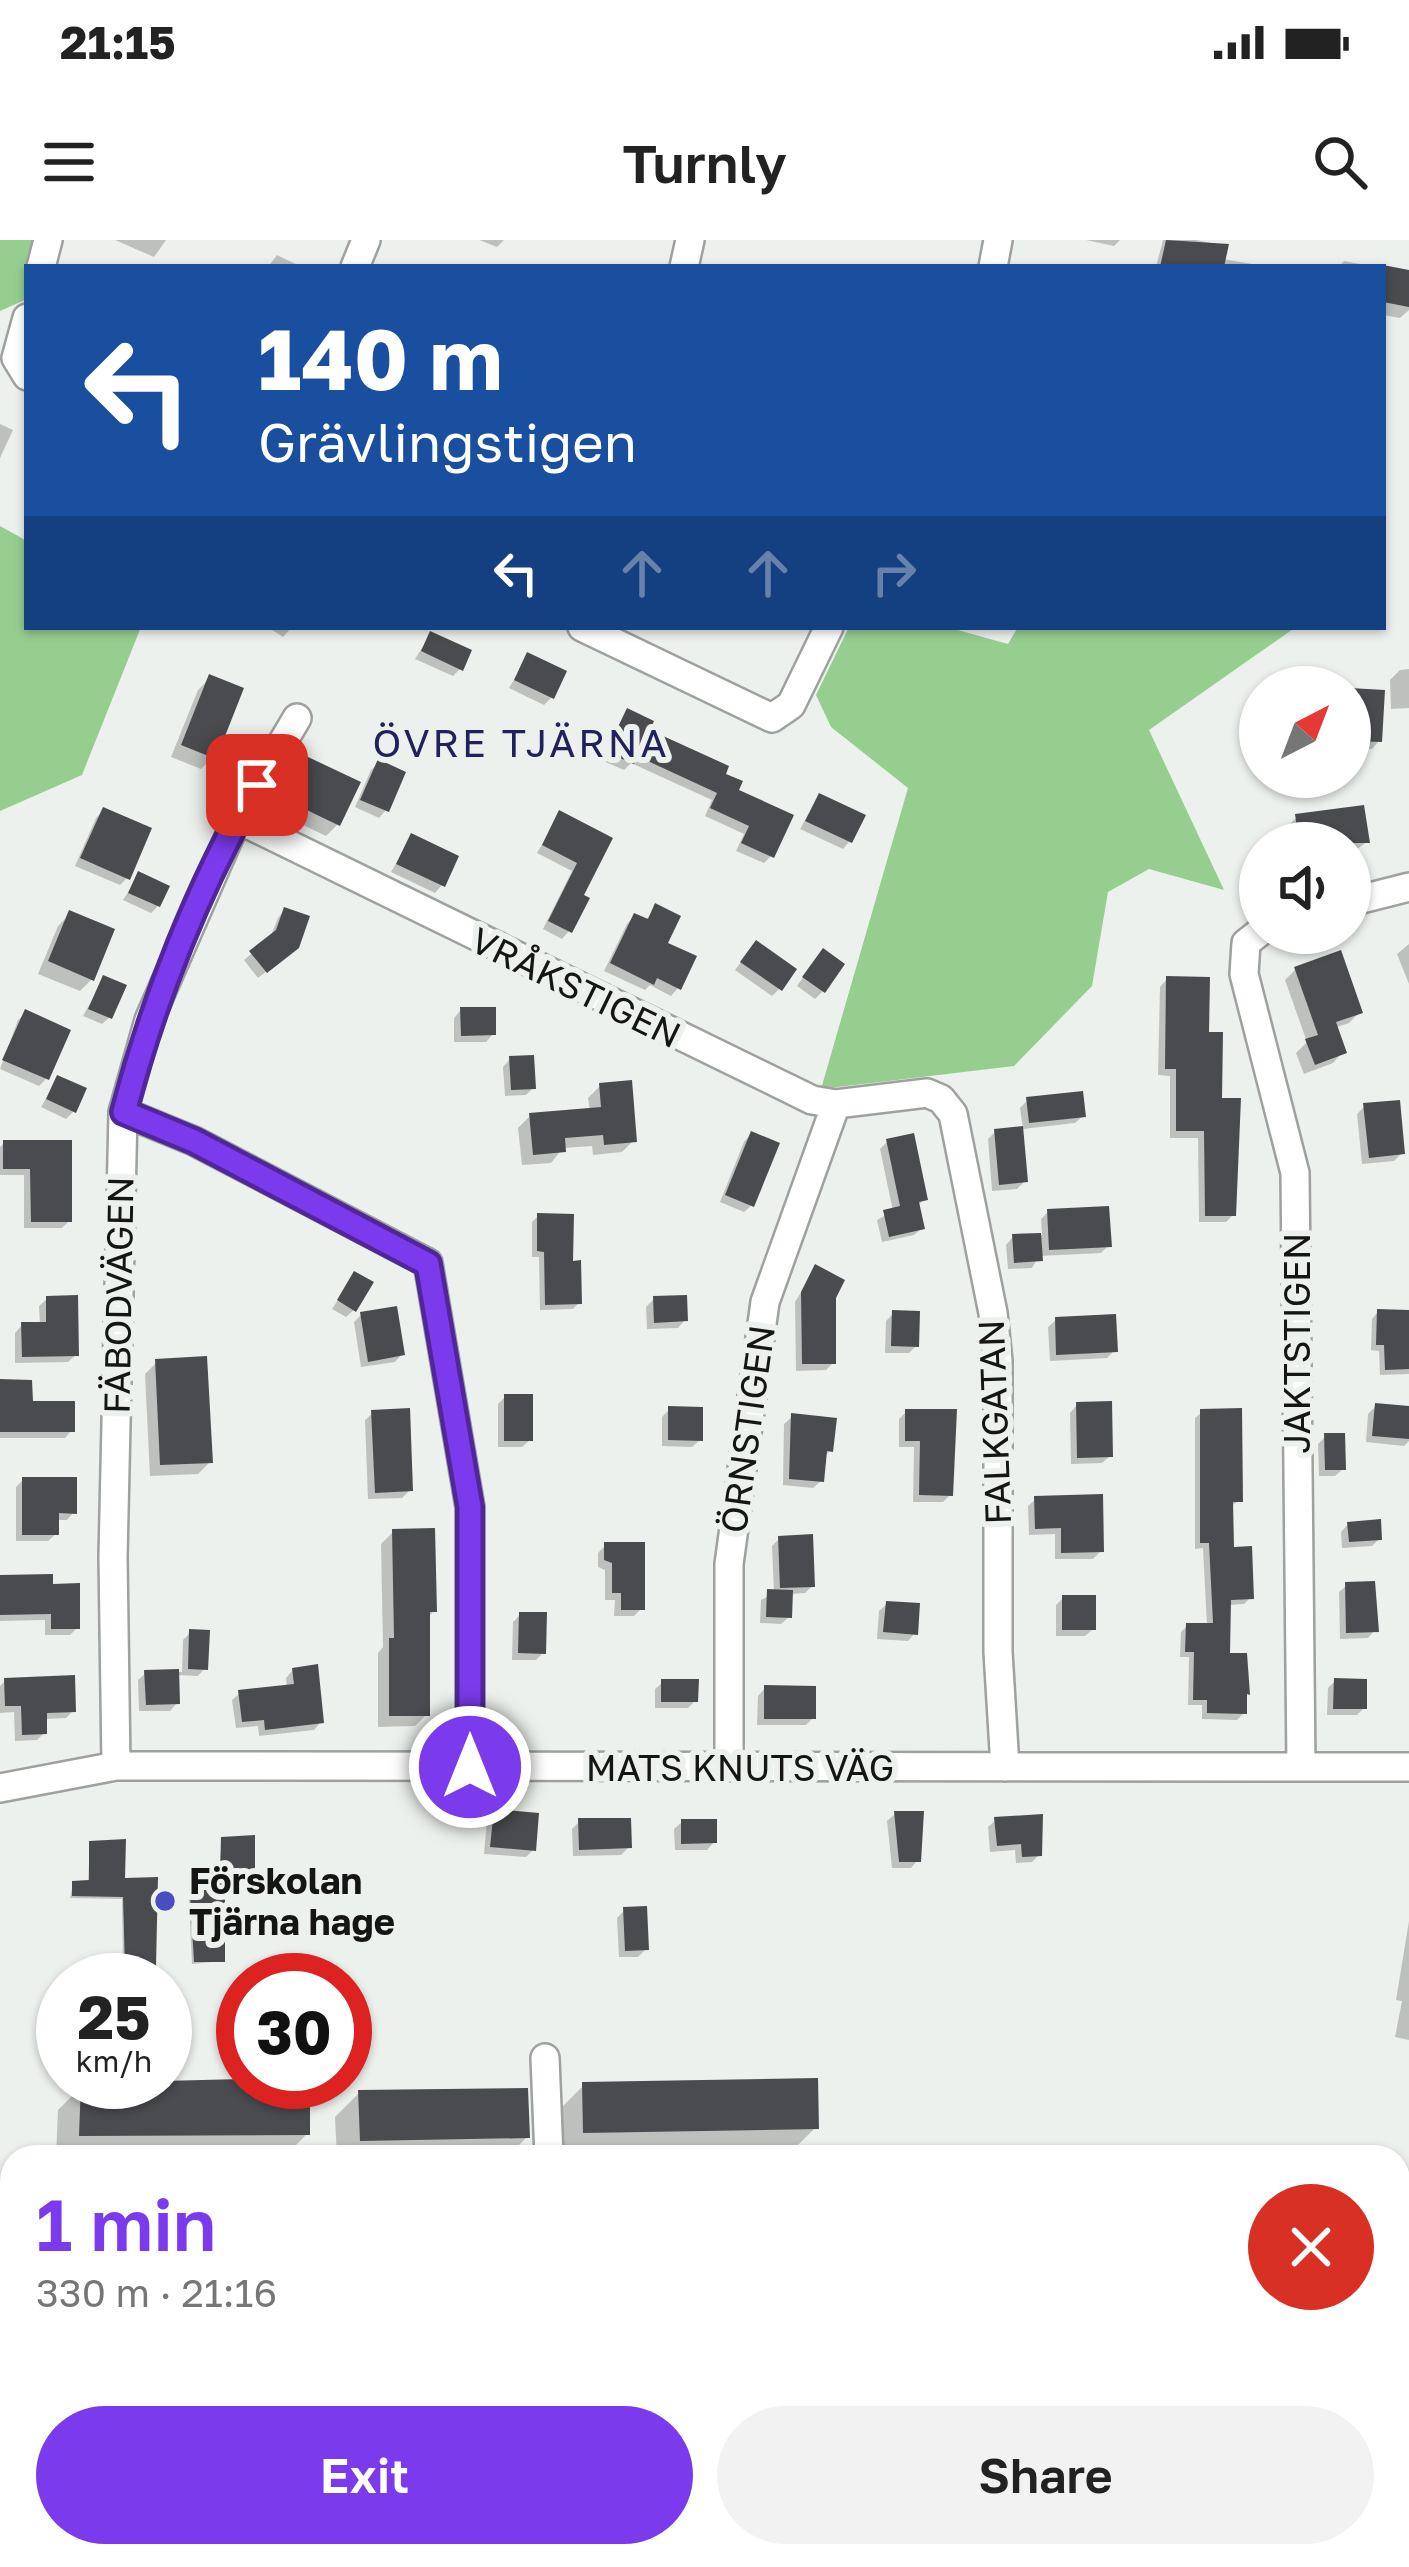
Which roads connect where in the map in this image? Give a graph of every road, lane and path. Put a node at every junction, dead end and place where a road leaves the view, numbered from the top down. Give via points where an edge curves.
1 (588, 630) edge
2 (828, 630) edge
3 (296, 718) dead end
4 (237, 819) junction
5 (1409, 887) edge
6 (1371, 897) edge
7 (1245, 954) edge
8 (927, 1093) joint
9 (836, 1103) junction
10 (124, 1112) junction
11 (116, 1766) junction
12 (470, 1767) junction
13 (729, 1767) junction
14 (1005, 1767) junction
15 (1300, 1767) junction
16 (1409, 1767) edge
17 (0, 1788) edge
18 (545, 2058) dead end
19 (548, 2145) edge

1 - 2 street via 772,718 790,705
3 - 4 street, FÄBODVÄGEN
4 - 9 street, VRÅKSTIGEN via 812,1100
4 - 10 street, FÄBODVÄGEN via 148,1020
5 - 6 street
7 - 15 street, JAKTSTIGEN via 1295,1173
8 - 9 street, VRÅKSTIGEN
8 - 14 street, FALKGATAN via 953,1114 993,1313
9 - 13 street, ÖRNSTIGEN via 765,1302 729,1564
10 - 11 street, FÄBODVÄGEN
10 - 12 street via 428,1264 470,1507
11 - 12 street, MATS KNUTS VÄG
11 - 17 street, MATS KNUTS VÄG
12 - 13 street, MATS KNUTS VÄG
13 - 14 street, MATS KNUTS VÄG
14 - 15 street, MATS KNUTS VÄG
15 - 16 street, MATS KNUTS VÄG
18 - 19 street

